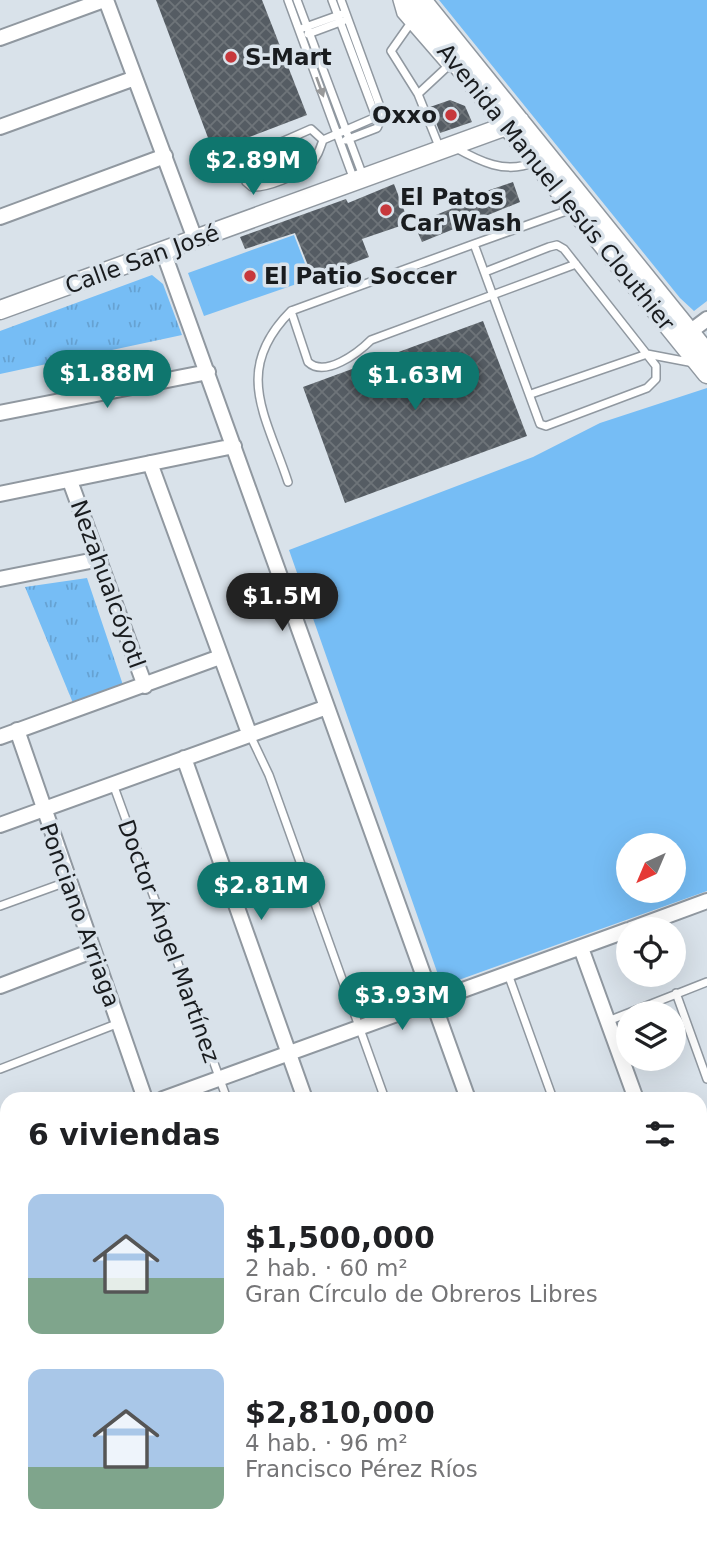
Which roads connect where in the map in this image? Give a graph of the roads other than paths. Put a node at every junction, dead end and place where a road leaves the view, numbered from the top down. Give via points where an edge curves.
1 (105, 0) edge
2 (288, 0) edge
3 (297, 0) edge
4 (332, 0) edge
5 (341, 0) edge
6 (397, 0) edge
7 (405, 0) edge
8 (422, 0) edge
9 (343, 17) junction
10 (410, 24) junction
11 (308, 30) junction
12 (300, 33) junction
13 (0, 38) edge
14 (459, 65) junction
15 (135, 78) junction
16 (418, 94) junction
17 (513, 124) junction
18 (0, 127) edge
19 (338, 137) junction
20 (445, 147) junction
21 (165, 156) junction
22 (536, 162) junction
23 (359, 178) junction
24 (580, 206) junction
25 (0, 217) edge
26 (195, 239) junction
27 (474, 244) junction
28 (163, 251) junction
29 (576, 264) junction
30 (485, 272) junction
31 (493, 295) junction
32 (0, 310) edge
33 (290, 310) junction
34 (707, 319) edge
35 (685, 336) junction
36 (647, 354) junction
37 (705, 364) edge
38 (208, 372) junction
39 (530, 394) junction
40 (0, 413) edge
41 (234, 446) junction
42 (150, 463) junction
43 (70, 481) junction
44 (288, 482) dead end
45 (0, 494) edge
46 (100, 559) junction
47 (0, 579) edge
48 (220, 657) junction
49 (145, 686) junction
50 (327, 706) junction
51 (18, 730) junction
52 (249, 733) junction
53 (0, 737) edge
54 (184, 758) junction
55 (113, 784) junction
56 (43, 809) junction
57 (0, 825) edge
58 (69, 881) junction
59 (707, 901) edge
60 (0, 906) edge
61 (665, 917) edge
62 (616, 935) edge
63 (581, 948) junction
64 (92, 951) junction
65 (508, 974) junction
66 (707, 982) edge
67 (0, 986) edge
68 (676, 993) junction
69 (432, 1003) junction
70 (608, 1021) junction
71 (119, 1023) junction
72 (360, 1029) junction
73 (289, 1055) junction
74 (0, 1069) edge
75 (220, 1079) junction
76 (707, 1079) edge
77 (143, 1092) edge
78 (183, 1092) edge
79 (225, 1092) edge
80 (302, 1092) edge
81 (383, 1092) edge
82 (465, 1092) edge
83 (550, 1092) edge
84 (633, 1092) edge

1 - 13 street
1 - 15 street
2 - 12 lane
3 - 11 lane
4 - 9 lane
5 - 9 lane
6 - 10 lane via 401,15
7 - 14 street, Avenida Manuel Jesús Clouthier
8 - 14 street, Avenida Manuel Jesús Clouthier
9 - 11 lane
9 - 19 lane via 383,115 377,128
10 - 14 lane
10 - 16 lane via 391,51
11 - 12 lane
11 - 19 lane
12 -> 19 lane
14 - 16 lane
14 - 17 street, Avenida Manuel Jesús Clouthier
15 - 18 street
15 - 21 street
16 - 20 lane
17 - 20 street, Calle San José
17 - 22 street, Avenida Manuel Jesús Clouthier
17 - 24 street, Avenida Manuel Jesús Clouthier
19 - 19 lane via 311,129 245,158 241,164 246,182 262,186 303,169
19 - 23 lane
20 - 22 lane via 503,167
20 - 23 street, Calle San José
21 - 25 street
21 - 26 street
22 - 24 street, Avenida Manuel Jesús Clouthier
23 - 26 street, Calle San José
24 - 27 lane
24 - 35 street, Avenida Manuel Jesús Clouthier
26 - 28 street, Calle San José
27 - 30 lane
27 - 33 lane
28 - 32 street, Calle San José
28 - 38 street
29 - 30 lane via 564,249 554,245
29 - 31 lane
29 - 36 lane
30 - 31 lane
31 - 33 lane via 371,340 354,355 323,368 308,362
31 - 39 lane
33 - 44 lane via 260,352 257,374 261,401
34 - 35 street
35 - 37 street, Avenida Manuel Jesús Clouthier
36 - 37 lane
36 - 39 lane
36 - 39 lane via 658,371 647,388 546,426 540,424
38 - 40 street
38 - 41 street
41 - 42 street
41 - 50 street
42 - 43 street
42 - 48 street
43 - 45 street
43 - 46 street, Nezahualcóyotl
46 - 47 street
46 - 49 street, Nezahualcóyotl
48 - 49 street
48 - 52 street
49 - 51 street
50 - 52 street
50 - 69 street
51 - 53 street
51 - 56 street, Ponciano Arriaga
52 - 54 street
52 - 72 lane via 269,775
54 - 55 street
54 - 73 street
55 - 56 street
55 - 75 lane, Doctor Ángel Martínez
56 - 57 street
56 - 58 street, Ponciano Arriaga
58 - 60 lane
58 - 64 street, Ponciano Arriaga
59 - 61 street
62 - 63 street
63 - 65 street
63 - 70 street
64 - 67 street
64 - 71 street, Ponciano Arriaga
65 - 69 street
65 - 83 lane
66 - 68 lane
68 - 70 lane
68 - 76 lane
69 - 72 street
69 - 82 street
70 - 84 street
71 - 74 lane
71 - 77 street, Ponciano Arriaga
72 - 73 street
72 - 81 lane
73 - 75 street
73 - 80 street
75 - 78 street
75 - 79 lane, Doctor Ángel Martínez

